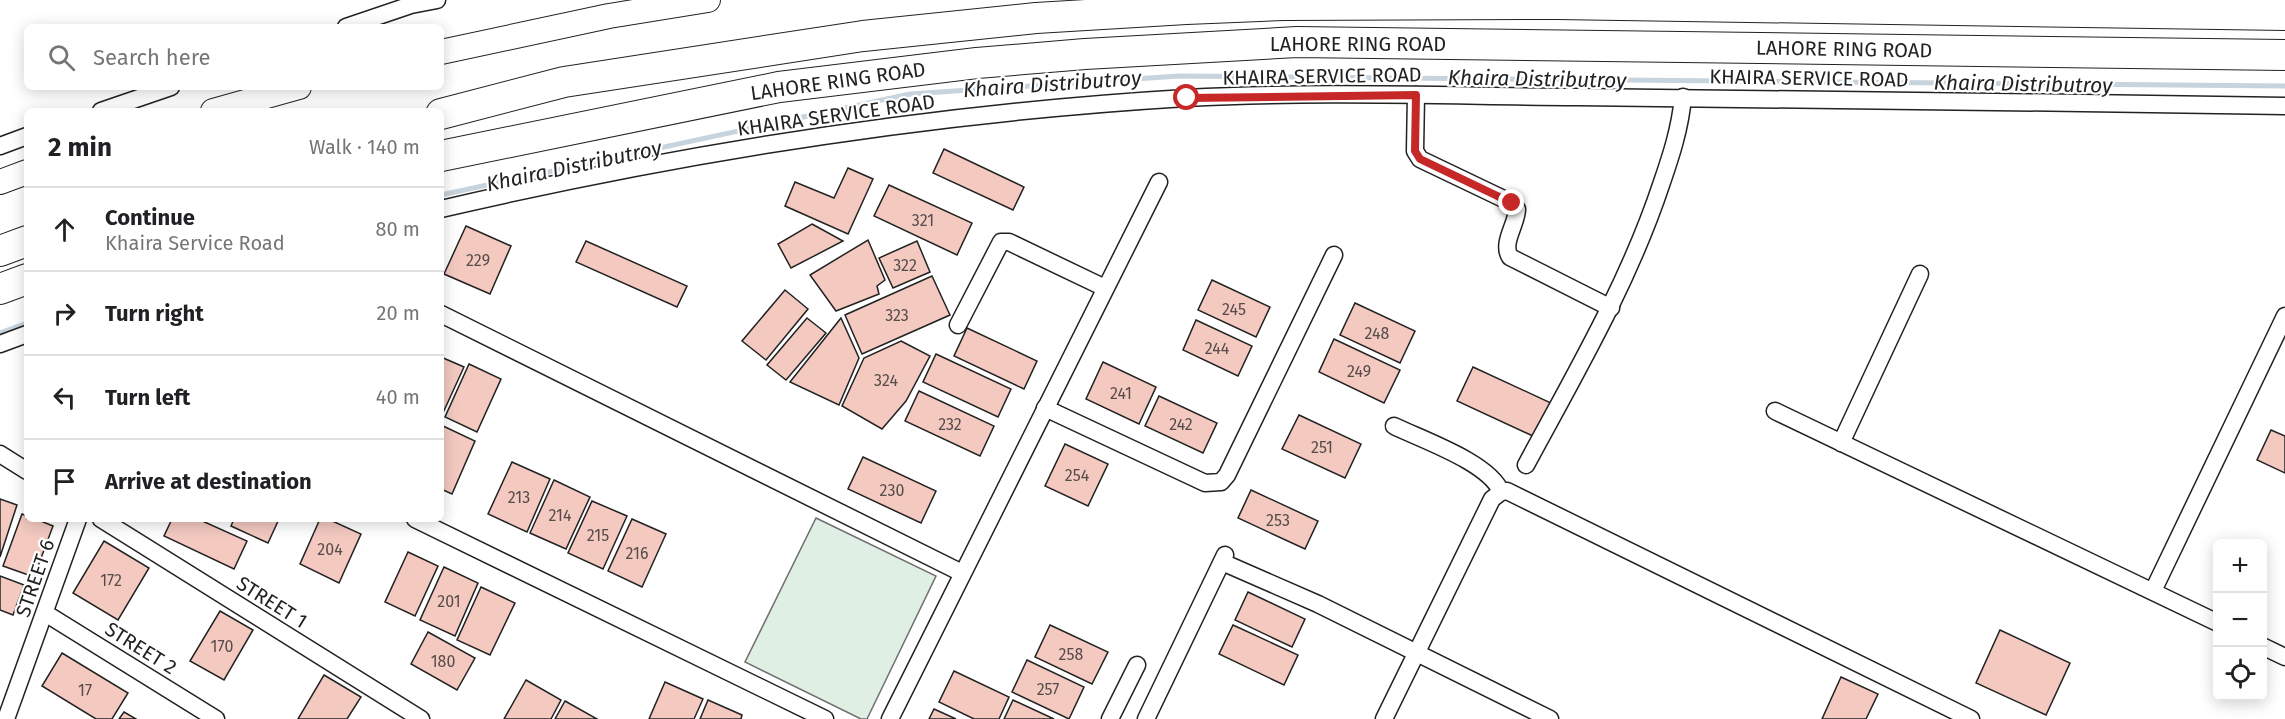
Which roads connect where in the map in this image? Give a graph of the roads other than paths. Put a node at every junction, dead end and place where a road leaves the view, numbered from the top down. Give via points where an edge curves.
1 (437, 0) edge
2 (708, 0) edge
3 (679, 2) edge
4 (2285, 15) edge
5 (355, 24) edge
6 (444, 50) edge
7 (2285, 55) edge
8 (162, 90) edge
9 (288, 90) edge
10 (1416, 95) junction
11 (1683, 98) junction
12 (2285, 106) edge
13 (110, 108) edge
14 (224, 108) edge
15 (444, 113) edge
16 (24, 137) edge
17 (0, 146) edge
18 (444, 155) edge
19 (24, 173) edge
20 (0, 182) edge
21 (1159, 182) dead end
22 (444, 208) edge
23 (24, 242) edge
24 (0, 251) edge
25 (1334, 255) dead end
26 (1920, 274) dead end
27 (24, 280) edge
28 (1105, 288) junction
29 (0, 289) edge
30 (1611, 308) junction
31 (444, 315) edge
32 (2285, 316) edge
33 (958, 325) dead end
34 (24, 335) edge
35 (0, 344) edge
36 (1045, 408) junction
37 (1775, 411) dead end
38 (1394, 426) dead end
39 (1841, 443) junction
40 (0, 454) edge
41 (1526, 465) dead end
42 (24, 469) edge
43 (1501, 492) junction
44 (77, 522) edge
45 (421, 522) edge
46 (123, 525) edge
47 (962, 573) junction
48 (2153, 591) junction
49 (45, 613) junction
50 (2213, 621) edge
51 (2266, 647) edge
52 (1416, 654) junction
53 (2285, 657) edge
54 (1137, 665) dead end
55 (6, 719) edge
56 (216, 719) edge
57 (421, 719) edge
58 (825, 719) edge
59 (890, 719) edge
60 (1110, 719) edge
61 (1146, 719) edge
62 (1384, 719) edge
63 (1550, 719) edge
64 (1971, 719) edge

1 - 5 street
2 - 3 street
3 - 6 street
4 - 15 highway, LAHORE RING ROAD via 1556,4 1186,9 1036,18 863,36 564,82
7 - 18 highway, LAHORE RING ROAD via 1274,44 988,62 779,87
8 - 13 street
9 - 14 street
10 - 11 street, KHAIRA SERVICE ROAD
10 - 22 street, KHAIRA SERVICE ROAD via 1187,98 984,116 791,140 560,182
10 - 30 street via 1415,151 1420,159 1512,203 1517,216 1507,244 1510,257
11 - 12 street, KHAIRA SERVICE ROAD
11 - 30 street via 1680,128 1647,226
16 - 17 street
19 - 20 street
21 - 28 street
23 - 24 highway
25 - 36 street via 1221,482 1205,483
26 - 39 street
27 - 29 highway
28 - 33 street via 1009,242 1001,242
28 - 36 street
30 - 41 street
31 - 47 street
32 - 48 street
34 - 35 street
36 - 47 street
37 - 39 street
38 - 43 street via 1481,469
39 - 48 street
40 - 42 street
43 - 52 street via 1492,499
43 - 64 street via 1515,494
44 - 49 street, STREET 6
45 - 58 street
46 - 57 street, STREET 1
47 - 59 street
48 - 50 street
49 - 55 street, STREET 6
49 - 56 street, STREET 2
51 - 53 street
52 - 61 street via 1223,559
52 - 62 street
52 - 63 street
54 - 60 street

